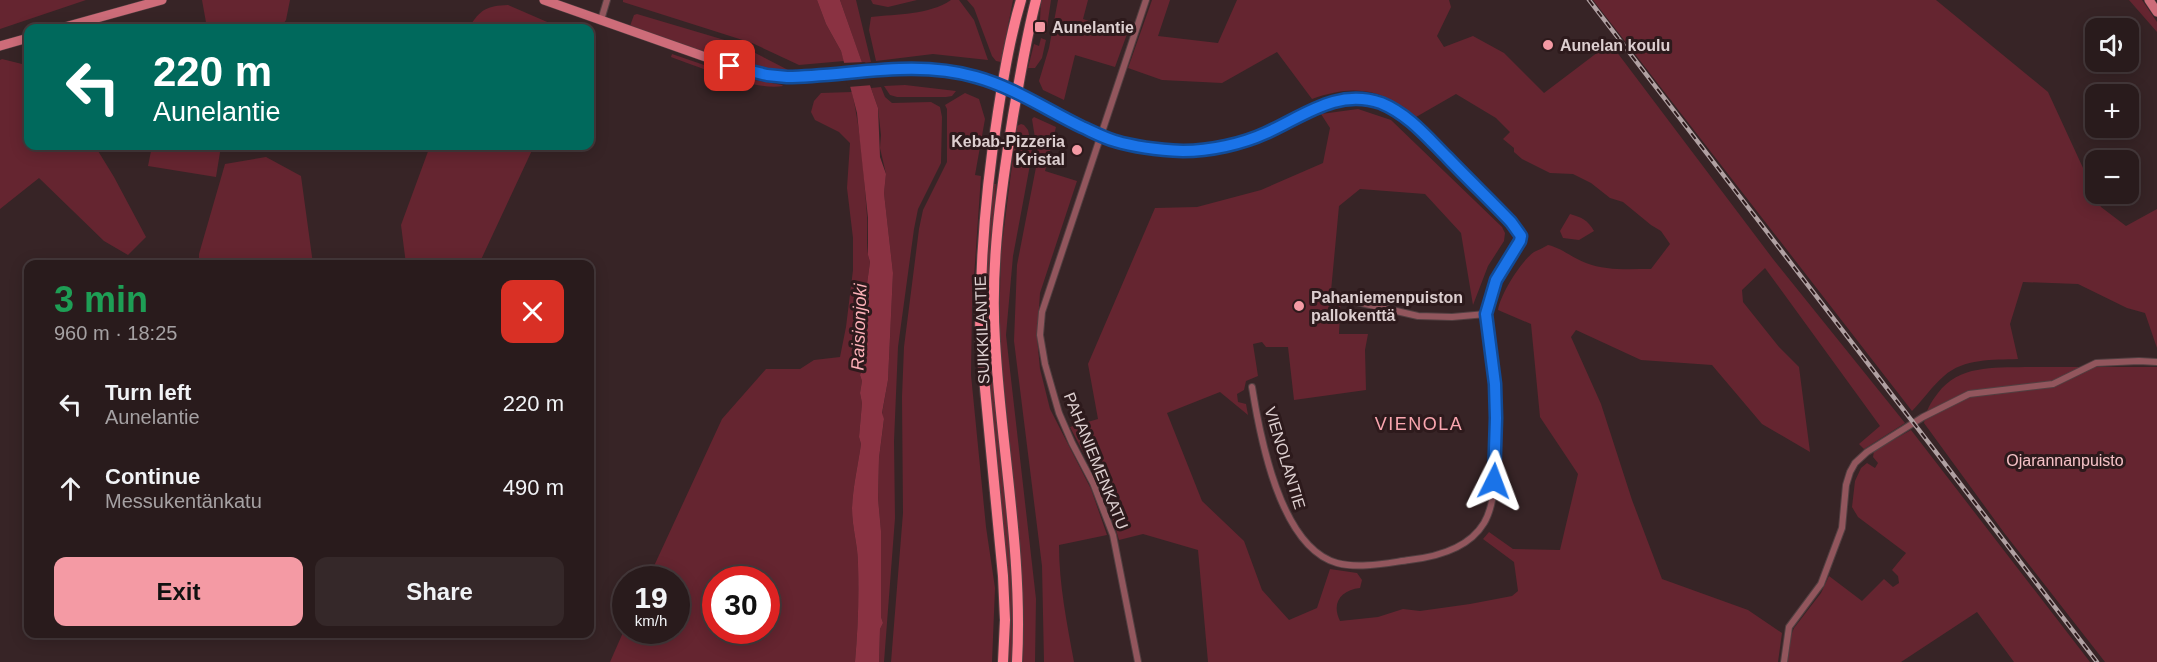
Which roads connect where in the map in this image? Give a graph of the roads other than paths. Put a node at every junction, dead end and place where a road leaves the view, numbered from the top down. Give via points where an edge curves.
1 (162, 0) edge
2 (544, 0) edge
3 (607, 0) edge
4 (1021, 0) edge
5 (1036, 0) edge
6 (1146, 0) edge
7 (2149, 0) edge
8 (148, 2) edge
9 (2157, 12) edge
10 (601, 20) junction
11 (74, 24) edge
12 (24, 39) edge
13 (0, 46) edge
14 (1002, 87) junction
15 (1017, 93) junction
16 (1100, 135) junction
17 (1344, 299) dead end
18 (1486, 314) junction
19 (2157, 362) edge
20 (1252, 387) dead end
21 (1003, 662) edge
22 (1017, 662) edge
23 (1138, 662) edge
24 (1784, 662) edge

1 - 8 street
2 - 10 street
3 - 10 street
4 - 14 main road, SUIKKILANTIE
5 - 15 main road, SUIKKILANTIE
6 - 16 street, PAHANIEMENKATU
7 - 9 street
8 - 11 street
10 - 14 street via 752,72 787,77 938,69 978,77
12 - 13 street
14 - 15 street
14 - 21 main road, SUIKKILANTIE via 985,209 980,336 1003,576
15 - 16 street
15 - 22 main road, SUIKKILANTIE via 1000,213 994,315 1017,576
16 - 18 street, VIENOLANTIE via 1143,148 1186,151 1219,147 1265,134 1334,101 1352,98 1392,109 1413,123 1521,236 1496,280
16 - 23 street, PAHANIEMENKATU via 1042,312 1040,335 1059,413 1113,535
17 - 18 street via 1418,316
18 - 20 street, VIENOLANTIE via 1496,418 1496,470 1491,503 1484,522 1470,539 1432,556 1352,565 1337,563 1316,552 1300,536 1282,504 1264,447
19 - 24 street via 2096,363 2053,384 1969,394 1867,452 1850,472 1842,528 1821,584 1790,627

